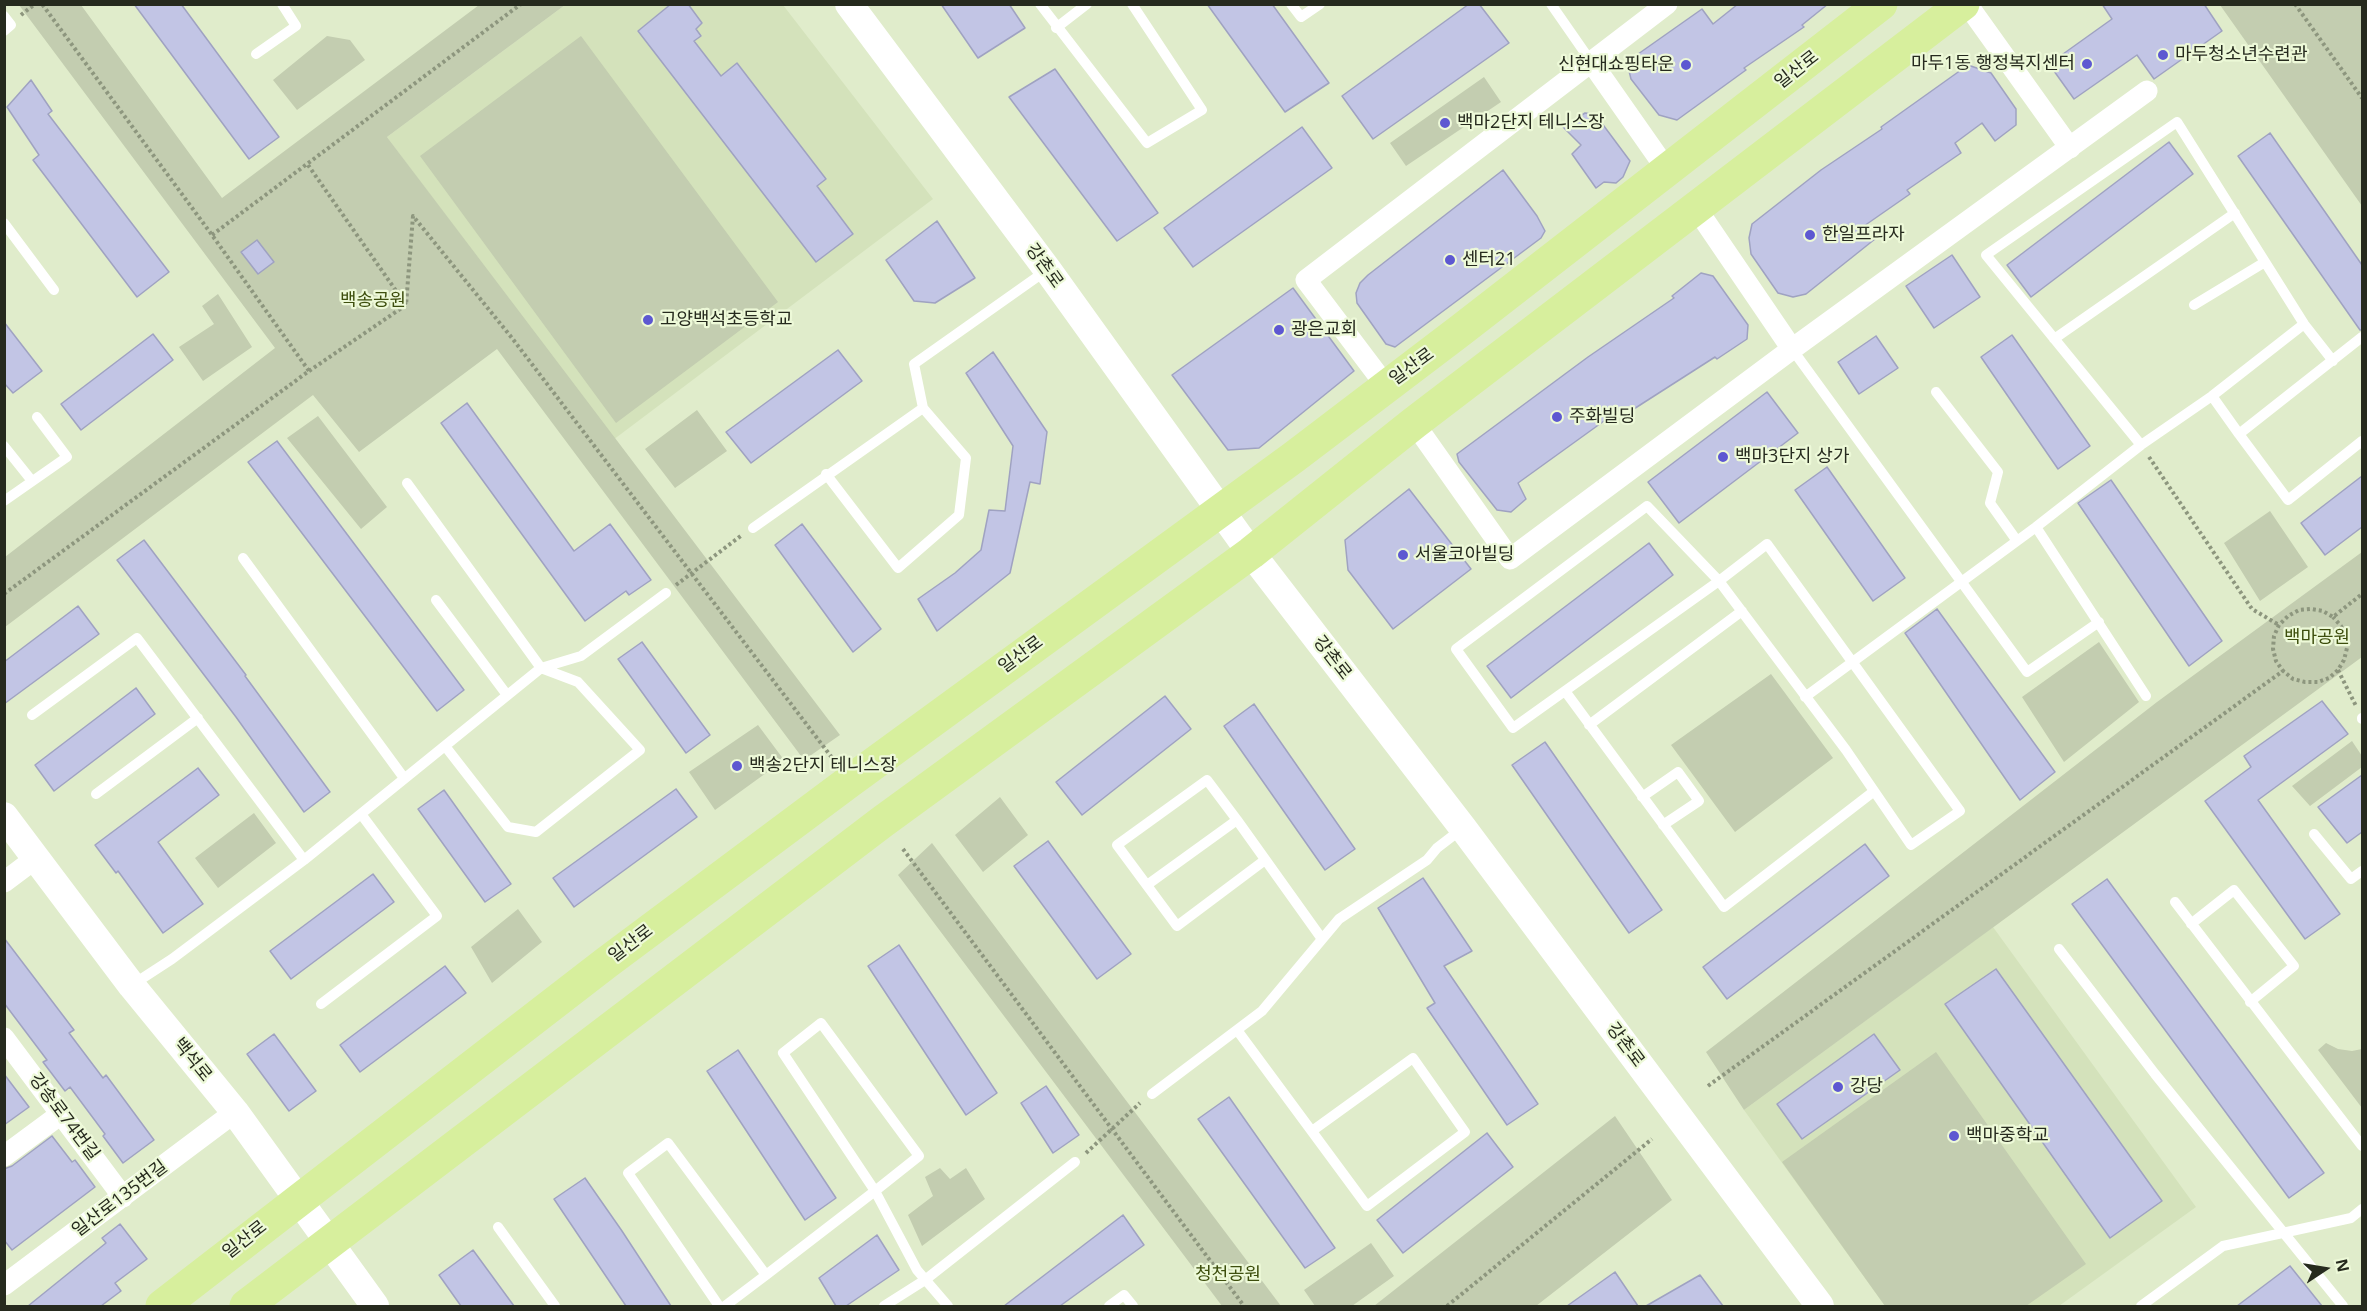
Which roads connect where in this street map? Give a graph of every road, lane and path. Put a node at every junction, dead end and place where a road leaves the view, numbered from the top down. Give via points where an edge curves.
1 (42, 4) edge
2 (282, 4) edge
3 (521, 4) edge
4 (849, 4) edge
5 (1040, 4) edge
6 (1087, 4) edge
7 (1132, 4) edge
8 (1291, 4) edge
9 (1320, 4) edge
10 (1551, 4) edge
11 (1667, 4) edge
12 (1881, 4) edge
13 (1965, 4) edge
14 (2295, 4) edge
15 (4, 16) edge
16 (1056, 28) junction
17 (4, 31) edge
18 (256, 54) dead end
19 (1592, 63) junction
20 (2146, 91) dead end
21 (2362, 98) edge
22 (2070, 148) junction
23 (308, 165) junction
24 (1667, 170) junction
25 (1696, 208) junction
26 (2235, 213) junction
27 (4, 223) edge
28 (212, 235) junction
29 (2265, 261) junction
30 (1047, 269) junction
31 (54, 290) dead end
32 (406, 305) junction
33 (2194, 305) dead end
34 (2304, 324) junction
35 (2362, 337) edge
36 (2054, 339) junction
37 (1792, 349) junction
38 (2333, 361) junction
39 (309, 371) junction
40 (1386, 386) junction
41 (1936, 392) dead end
42 (2212, 396) junction
43 (923, 408) junction
44 (37, 417) dead end
45 (1414, 423) junction
46 (2239, 434) junction
47 (2362, 441) edge
48 (2141, 445) junction
49 (4, 446) edge
50 (826, 474) junction
51 (32, 481) junction
52 (407, 483) dead end
53 (4, 501) edge
54 (1220, 510) junction
55 (2036, 527) junction
56 (753, 528) joint
57 (2017, 541) junction
58 (1251, 553) junction
59 (243, 558) dead end
60 (690, 573) junction
61 (1719, 581) junction
62 (1962, 581) junction
63 (666, 593) joint
64 (4, 594) edge
65 (2362, 594) edge
66 (436, 600) dead end
67 (1742, 612) junction
68 (2333, 617) junction
69 (2099, 622) junction
70 (2279, 625) junction
71 (1852, 662) junction
72 (541, 668) junction
73 (2282, 669) junction
74 (2338, 670) junction
75 (1565, 691) junction
76 (507, 695) junction
77 (2146, 696) dead end
78 (1805, 697) junction
79 (32, 715) dead end
80 (198, 718) junction
81 (2362, 718) edge
82 (1589, 725) junction
83 (445, 746) junction
84 (832, 759) dead end
85 (404, 778) junction
86 (1873, 792) junction
87 (96, 794) dead end
88 (1642, 797) junction
89 (361, 814) junction
90 (4, 816) edge
91 (1237, 820) junction
92 (1663, 825) junction
93 (1463, 828) junction
94 (2314, 834) dead end
95 (903, 849) dead end
96 (36, 858) junction
97 (304, 860) junction
98 (1265, 860) junction
99 (2362, 871) edge
100 (4, 882) edge
101 (1147, 885) junction
102 (2175, 902) dead end
103 (2191, 924) junction
104 (1322, 939) junction
105 (2059, 949) dead end
106 (132, 986) junction
107 (2250, 1002) junction
108 (321, 1004) dead end
109 (1237, 1030) junction
110 (4, 1038) edge
111 (1708, 1086) dead end
112 (1152, 1094) joint
113 (235, 1112) junction
114 (61, 1114) junction
115 (1113, 1128) junction
116 (1312, 1131) junction
117 (1652, 1139) dead end
118 (2362, 1146) edge
119 (4, 1156) edge
120 (1076, 1162) joint
121 (875, 1191) junction
122 (123, 1197) junction
123 (299, 1200) junction
124 (2362, 1209) edge
125 (498, 1227) dead end
126 (2284, 1233) junction
127 (331, 1243) junction
128 (766, 1275) junction
129 (925, 1280) junction
130 (4, 1285) edge
131 (162, 1306) edge
132 (246, 1306) edge
133 (375, 1306) edge
134 (555, 1306) edge
135 (719, 1306) edge
136 (725, 1306) edge
137 (884, 1306) edge
138 (948, 1306) edge
139 (1109, 1306) edge
140 (1133, 1306) edge
141 (1244, 1306) edge
142 (1446, 1306) edge
143 (1820, 1306) edge
144 (2141, 1306) edge
145 (2343, 1306) edge

1 - 28 path
2 - 18 lane via 296,26
3 - 23 path
4 - 30 main road, 강촌로
5 - 16 lane
6 - 16 lane
7 - 16 lane via 1202,110 1147,142
8 - 9 lane via 1301,17
10 - 19 lane
11 - 19 street
12 - 24 main road, 일산로
13 - 22 street
13 - 25 main road
14 - 21 path
15 - 17 lane via 11,24
19 - 24 street
19 - 40 street via 1306,280
20 - 22 street
22 - 37 street
23 - 28 path
23 - 32 path
24 - 40 main road, 일산로
25 - 37 street
25 - 45 main road
26 - 29 lane
26 - 36 lane
26 - 36 lane via 2177,122 1986,255
27 - 31 lane
28 - 39 path
29 - 33 lane
29 - 34 lane
30 - 43 lane via 914,364
30 - 54 main road, 강촌로
32 - 39 path
32 - 60 path via 413,216 512,338
34 - 38 lane
34 - 42 lane
35 - 38 lane
36 - 48 lane
37 - 45 street via 1510,559
37 - 62 lane
38 - 46 lane
39 - 64 path
40 - 54 main road, 일산로
41 - 57 lane via 1998,472 1990,503
42 - 46 lane
42 - 48 lane
43 - 50 lane
43 - 50 lane via 966,458 959,515 898,568
44 - 51 lane via 67,457
45 - 58 main road
46 - 47 lane via 2288,500
48 - 55 lane
48 - 70 path via 2252,609
49 - 51 lane
50 - 56 lane
51 - 53 lane
52 - 72 lane
54 - 58 main road, 강촌로
54 - 123 main road, 일산로 via 606,963
55 - 57 lane
55 - 69 lane
56 - 60 path
57 - 62 lane
58 - 93 main road, 강촌로
58 - 127 main road via 872,829
59 - 85 lane
60 - 63 path
60 - 84 path
61 - 67 lane
61 - 71 lane via 1767,544
61 - 75 lane
61 - 75 lane via 1647,506 1456,649 1513,728
62 - 69 lane via 2027,672
62 - 71 lane
63 - 72 lane via 581,656
65 - 68 path
66 - 76 lane
67 - 78 lane
67 - 82 lane
68 - 70 path via 2323,611 2299,610
68 - 74 path via 2346,636 2347,648
69 - 77 lane
70 - 73 path via 2273,649
71 - 78 lane
71 - 86 lane via 1960,811 1911,844
72 - 76 lane
72 - 83 lane via 578,682 640,750 536,832 508,827
73 - 74 path via 2293,679 2305,682 2329,678
73 - 111 path
74 - 81 path
75 - 82 lane
76 - 83 lane
78 - 86 lane
79 - 80 lane via 137,638
80 - 87 lane
80 - 97 lane
82 - 88 lane
83 - 85 lane
85 - 89 lane
86 - 92 lane via 1724,907
88 - 92 lane
88 - 92 lane via 1678,771 1699,801
89 - 97 lane
89 - 108 lane via 437,916
90 - 96 main road, 백석로
91 - 98 lane
91 - 101 lane
91 - 101 lane via 1207,780 1117,845
93 - 104 lane via 1427,860 1339,919
93 - 143 main road, 강촌로
94 - 99 lane via 2351,879
95 - 115 path
96 - 100 street
96 - 106 main road, 백석로
97 - 106 lane
98 - 101 lane via 1177,926
98 - 104 lane
102 - 103 lane
103 - 107 lane
103 - 107 lane via 2234,890 2294,966
104 - 109 lane via 1262,1011
105 - 126 lane
106 - 113 main road, 백석로
107 - 118 lane
109 - 112 lane
109 - 116 lane
110 - 114 street, 강송로74번길
112 - 115 path
113 - 122 street, 일산로135번길
113 - 123 main road, 백석로
114 - 119 street
114 - 122 street, 강송로74번길
115 - 120 path
115 - 141 path
116 - 116 lane via 1367,1206 1465,1132 1413,1058
117 - 142 path
120 - 129 lane
121 - 121 lane via 783,1053 821,1023 919,1156
121 - 128 lane
121 - 129 lane
122 - 130 street, 일산로135번길
123 - 127 main road, 백석로
123 - 131 main road, 일산로
124 - 126 lane via 2351,1218
125 - 134 lane
126 - 144 lane via 2223,1246
126 - 145 lane
127 - 132 main road
127 - 133 main road, 백석로
128 - 135 lane via 668,1143 628,1173
128 - 136 lane
129 - 137 lane
129 - 138 lane
139 - 140 lane via 1124,1295

